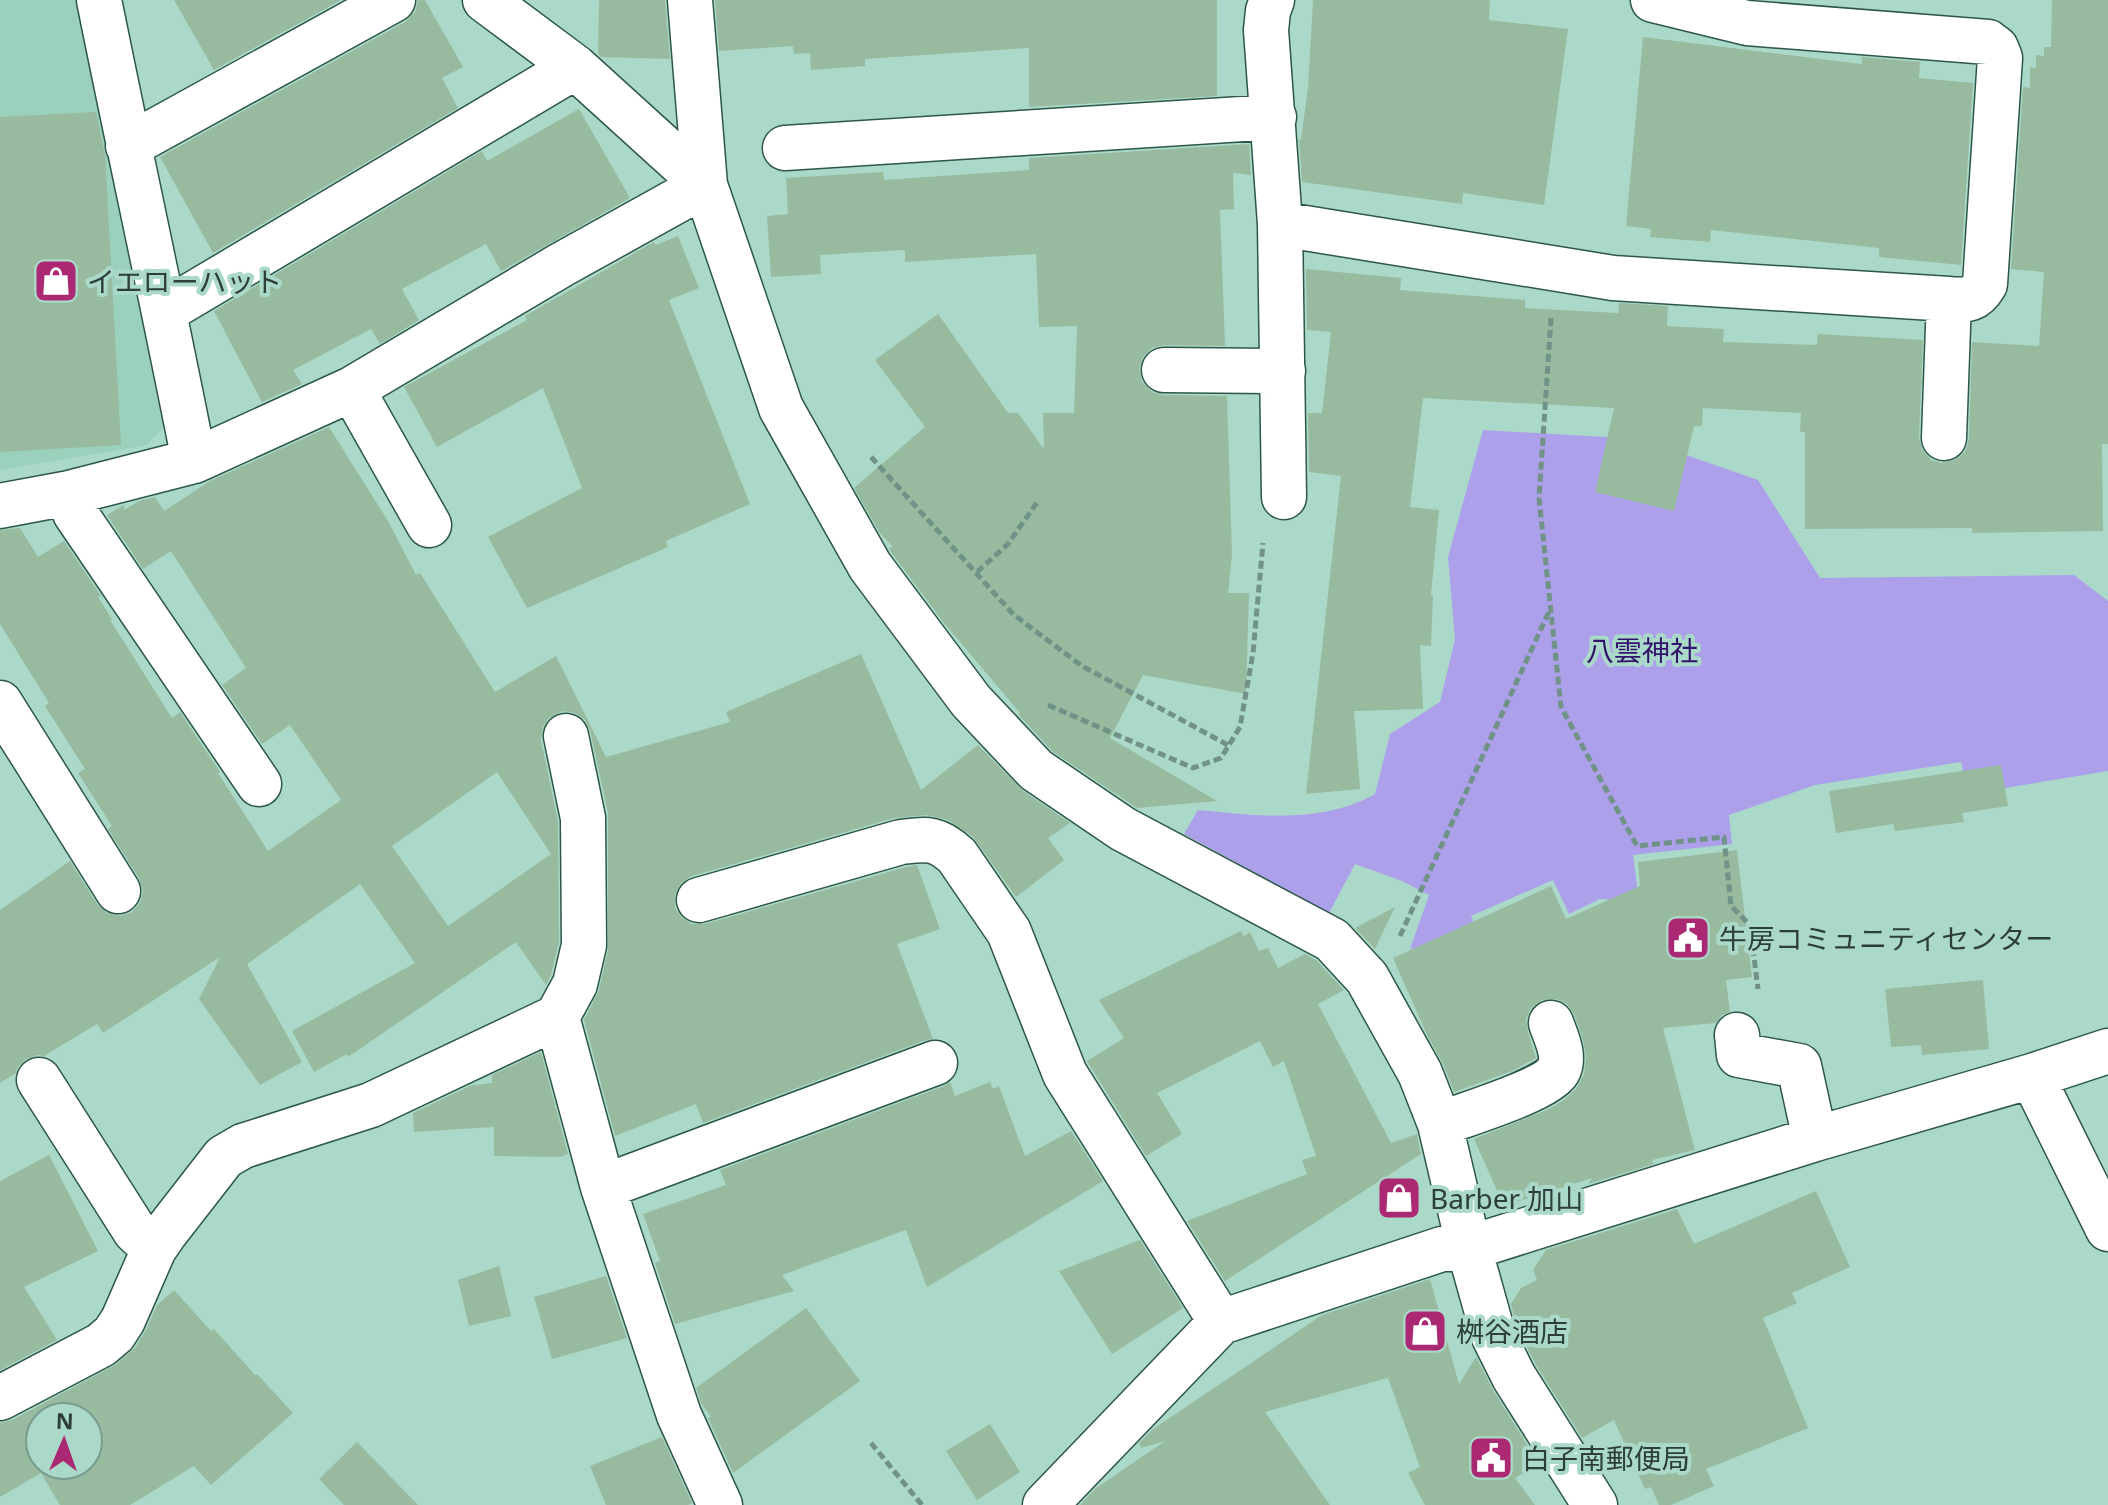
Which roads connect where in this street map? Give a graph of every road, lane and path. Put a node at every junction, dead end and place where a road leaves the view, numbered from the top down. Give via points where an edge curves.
1 (99, 0) edge
2 (393, 0) edge
3 (485, 0) edge
4 (690, 0) edge
5 (1272, 0) edge
6 (1653, 0) edge
7 (575, 67) junction
8 (1274, 117) junction
9 (128, 146) junction
10 (785, 148) dead end
11 (705, 185) junction
12 (1280, 224) junction
13 (1554, 269) junction
14 (1949, 299) junction
15 (165, 311) junction
16 (1164, 370) dead end
17 (1283, 371) junction
18 (352, 389) junction
19 (1944, 438) dead end
20 (870, 456) dead end
21 (194, 461) junction
22 (69, 493) junction
23 (1284, 497) joint
24 (1038, 501) dead end
25 (0, 506) edge
26 (429, 525) dead end
27 (977, 572) junction
28 (1551, 606) junction
29 (971, 701) junction
30 (0, 703) edge
31 (566, 736) dead end
32 (1228, 745) junction
33 (259, 784) dead end
34 (118, 891) dead end
35 (699, 900) dead end
36 (1399, 940) dead end
37 (557, 1017) junction
38 (1748, 1018) joint
39 (1551, 1023) dead end
40 (2108, 1051) edge
41 (935, 1063) dead end
42 (2032, 1076) junction
43 (39, 1080) dead end
44 (1440, 1124) junction
45 (1815, 1139) junction
46 (603, 1187) junction
47 (2108, 1229) edge
48 (1469, 1248) junction
49 (154, 1249) junction
50 (1221, 1322) junction
51 (0, 1398) edge
52 (871, 1443) dead end
53 (720, 1505) edge
54 (922, 1505) edge
55 (1045, 1505) edge
56 (1595, 1505) edge

1 - 9 street
2 - 9 street
3 - 7 street
4 - 11 street
5 - 8 street via 1266,30
6 - 14 street via 1747,23 1988,42 1996,48 2000,58 1985,284 1979,295 1967,300
7 - 11 street
7 - 15 street
8 - 10 street
8 - 12 street
9 - 15 street
11 - 18 street
11 - 29 street via 781,408 870,566
12 - 13 street
12 - 17 street
13 - 14 street via 1613,278
13 - 28 path via 1539,498
14 - 19 street
15 - 21 street
16 - 17 street
17 - 23 street
18 - 21 street
18 - 26 street
20 - 27 path
21 - 22 street
22 - 25 street
22 - 33 street via 75,513
23 - 32 path via 1264,535 1253,653 1240,727
24 - 27 path via 1008,544
27 - 32 path via 1014,615 1082,666
28 - 36 path
28 - 38 path via 1561,707 1637,846 1724,837 1731,906 1750,925
29 - 32 path via 1010,691 1193,768 1221,758
29 - 44 street via 1036,770 1123,829 1332,940 1367,978 1420,1073
30 - 34 street
31 - 37 street via 583,818 584,945 575,984
35 - 50 street via 901,842 933,839 950,849 1009,932 1065,1074
37 - 46 street
37 - 49 street via 371,1105 243,1146 224,1157
38 - 45 street via 1739,1055 1799,1066
39 - 44 street via 1561,1053 1557,1073 1527,1092
40 - 42 street
41 - 46 street
42 - 45 street
42 - 47 street
43 - 49 street via 135,1231
44 - 48 street
45 - 48 street
46 - 53 street via 679,1415
48 - 50 street via 1442,1249
48 - 56 street via 1494,1337
49 - 51 street via 114,1334
50 - 55 street
52 - 54 path

